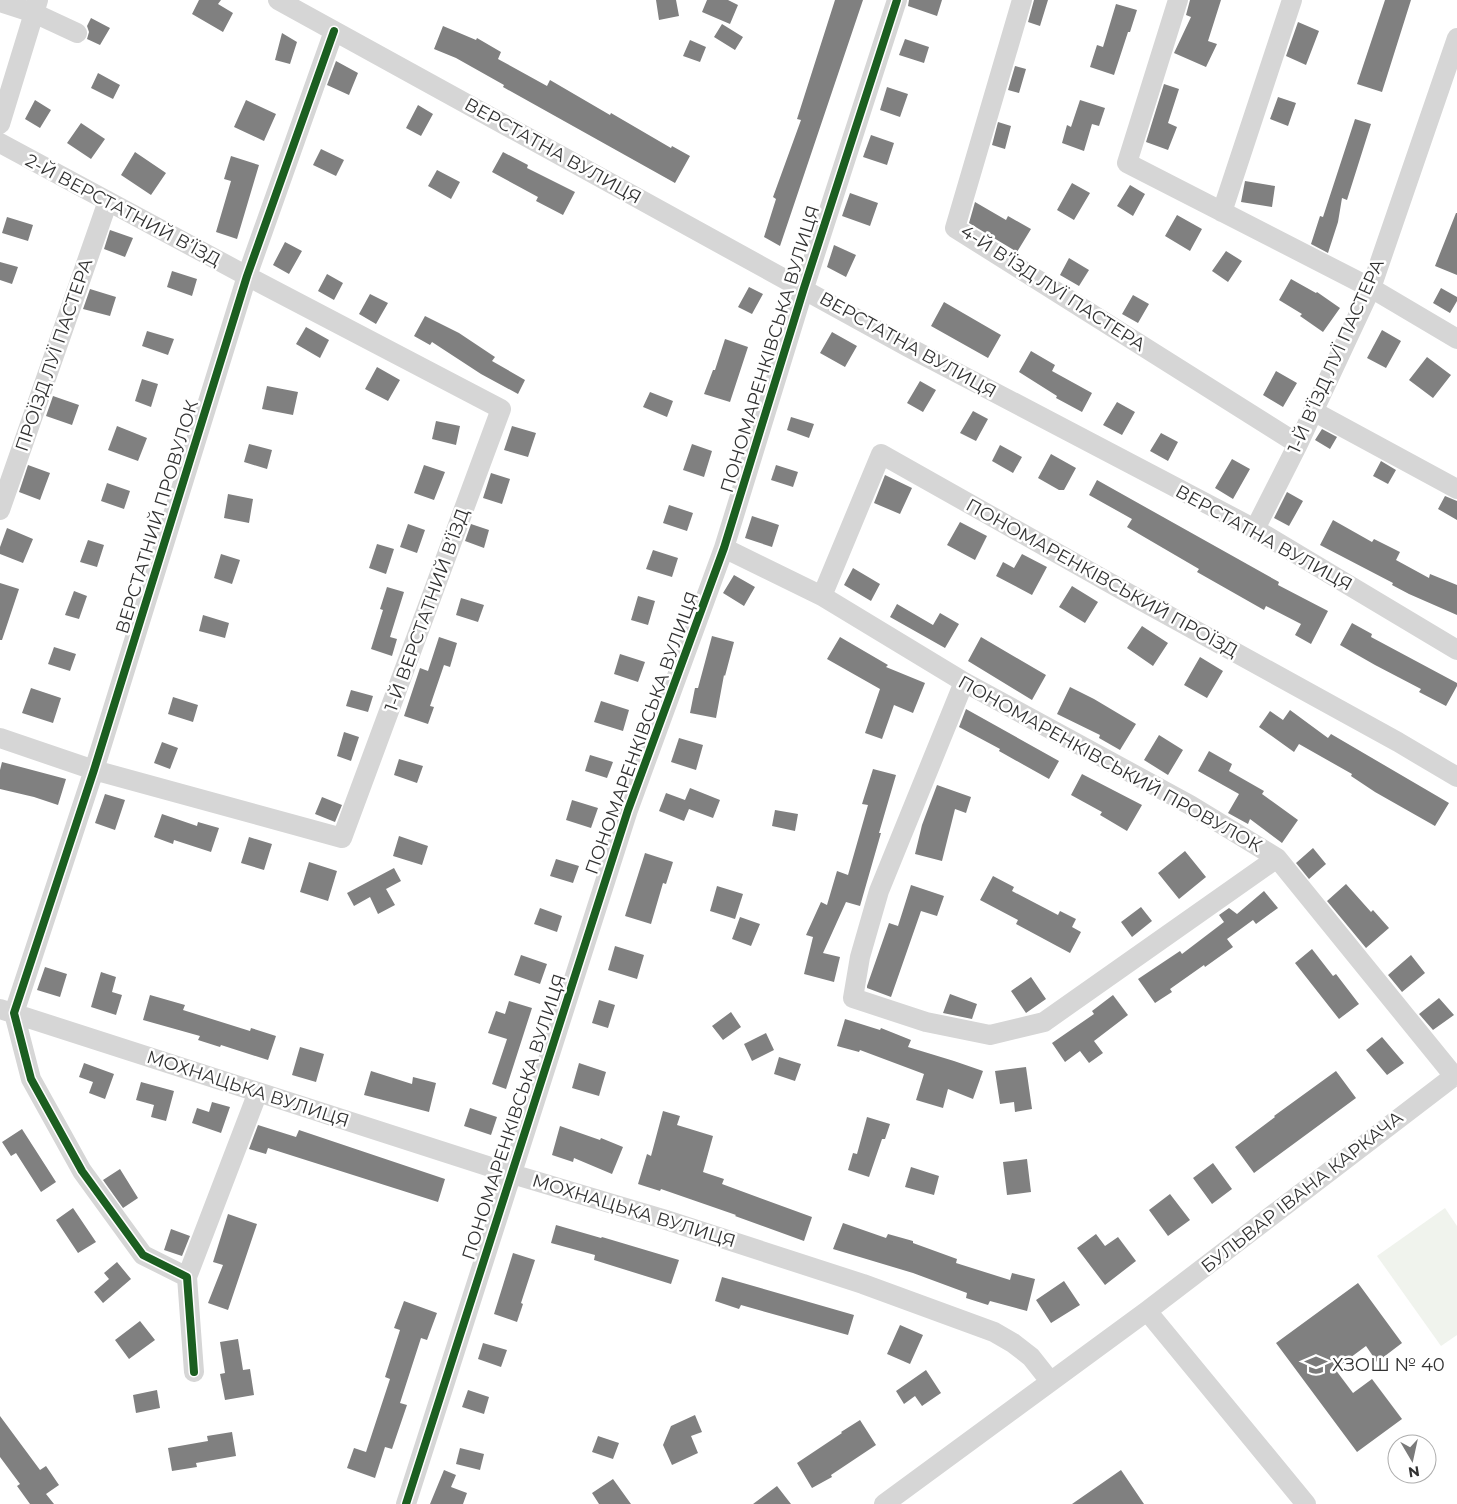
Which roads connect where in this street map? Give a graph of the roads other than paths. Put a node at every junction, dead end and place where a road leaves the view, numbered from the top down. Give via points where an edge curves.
1 (897, 0) edge
2 (1022, 0) edge
3 (1178, 0) edge
4 (1292, 0) edge
5 (0, 2) edge
6 (287, 2) edge
7 (36, 6) edge
8 (334, 31) junction
9 (77, 33) dead end
10 (1457, 38) edge
11 (0, 124) edge
12 (0, 143) edge
13 (108, 201) junction
14 (1222, 212) junction
15 (247, 276) junction
16 (804, 288) junction
17 (1371, 288) junction
18 (1457, 339) edge
19 (1313, 411) junction
20 (1298, 444) junction
21 (1457, 488) edge
22 (0, 510) edge
23 (1255, 529) junction
24 (724, 548) junction
25 (822, 596) junction
26 (1457, 650) edge
27 (964, 682) junction
28 (0, 738) edge
29 (94, 770) junction
30 (1457, 777) edge
31 (1277, 858) junction
32 (7, 1011) edge
33 (1456, 1075) edge
34 (258, 1092) junction
35 (512, 1174) junction
36 (186, 1277) junction
37 (1148, 1311) junction
38 (194, 1372) dead end
39 (1050, 1381) junction
40 (406, 1504) edge
41 (884, 1504) edge
42 (1306, 1504) edge

1 - 16 street, ПОНОМАРЕНКІВСЬКА ВУЛИЦЯ
2 - 20 street, 4-Й В’ЇЗД ЛУЇ ПАСТЕРА via 955,228
3 - 14 street via 1127,163
4 - 14 street
5 - 7 street
6 - 8 street, ВЕРСТАТНА ВУЛИЦЯ
7 - 9 street
7 - 11 street
8 - 15 street, ВЕРСТАТНИЙ ПРОВУЛОК
8 - 16 street, ВЕРСТАТНА ВУЛИЦЯ
10 - 17 street, 1-Й В’ЇЗД ЛУЇ ПАСТЕРА
12 - 13 street, 2-Й ВЕРСТАТНИЙ В’ЇЗД
13 - 15 street, 2-Й ВЕРСТАТНИЙ В’ЇЗД
13 - 22 street, ПРОЇЗД ЛУЇ ПАСТЕРА
14 - 17 street
15 - 29 street, ВЕРСТАТНИЙ ПРОВУЛОК
15 - 29 street, 1-Й ВЕРСТАТНИЙ В’ЇЗД via 501,409 342,838
16 - 23 street, ВЕРСТАТНА ВУЛИЦЯ via 908,347
16 - 24 street, ПОНОМАРЕНКІВСЬКА ВУЛИЦЯ
17 - 18 street
17 - 19 street, 1-Й В’ЇЗД ЛУЇ ПАСТЕРА
19 - 20 street, 1-Й В’ЇЗД ЛУЇ ПАСТЕРА
19 - 21 street
20 - 23 street, 1-Й В’ЇЗД ЛУЇ ПАСТЕРА
23 - 26 street, ВЕРСТАТНА ВУЛИЦЯ
24 - 25 street, ПОНОМАРЕНКІВСЬКИЙ ПРОВУЛОК
24 - 35 street, ПОНОМАРЕНКІВСЬКА ВУЛИЦЯ via 628,810
25 - 27 street, ПОНОМАРЕНКІВСЬКИЙ ПРОВУЛОК
25 - 30 street, ПОНОМАРЕНКІВСЬКИЙ ПРОЇЗД via 881,454
27 - 31 street, ПОНОМАРЕНКІВСЬКИЙ ПРОВУЛОК via 1190,805
27 - 31 street via 879,891 860,957 853,998 926,1022 990,1035 1044,1022
28 - 29 street
29 - 32 street, ВЕРСТАТНИЙ ПРОВУЛОК
31 - 33 street, ПОНОМАРЕНКІВСЬКИЙ ПРОВУЛОК
32 - 34 street, МОХНАЦЬКА ВУЛИЦЯ
32 - 36 street via 31,1079 82,1171 143,1255
33 - 37 street, БУЛЬВАР ІВАНА КАРКАЧА
34 - 35 street, МОХНАЦЬКА ВУЛИЦЯ
34 - 36 street
35 - 39 street, МОХНАЦЬКА ВУЛИЦЯ via 845,1278 994,1332 1030,1357
35 - 40 street, ПОНОМАРЕНКІВСЬКА ВУЛИЦЯ
36 - 38 street
37 - 39 street, БУЛЬВАР ІВАНА КАРКАЧА
37 - 42 street
39 - 41 street, БУЛЬВАР ІВАНА КАРКАЧА

